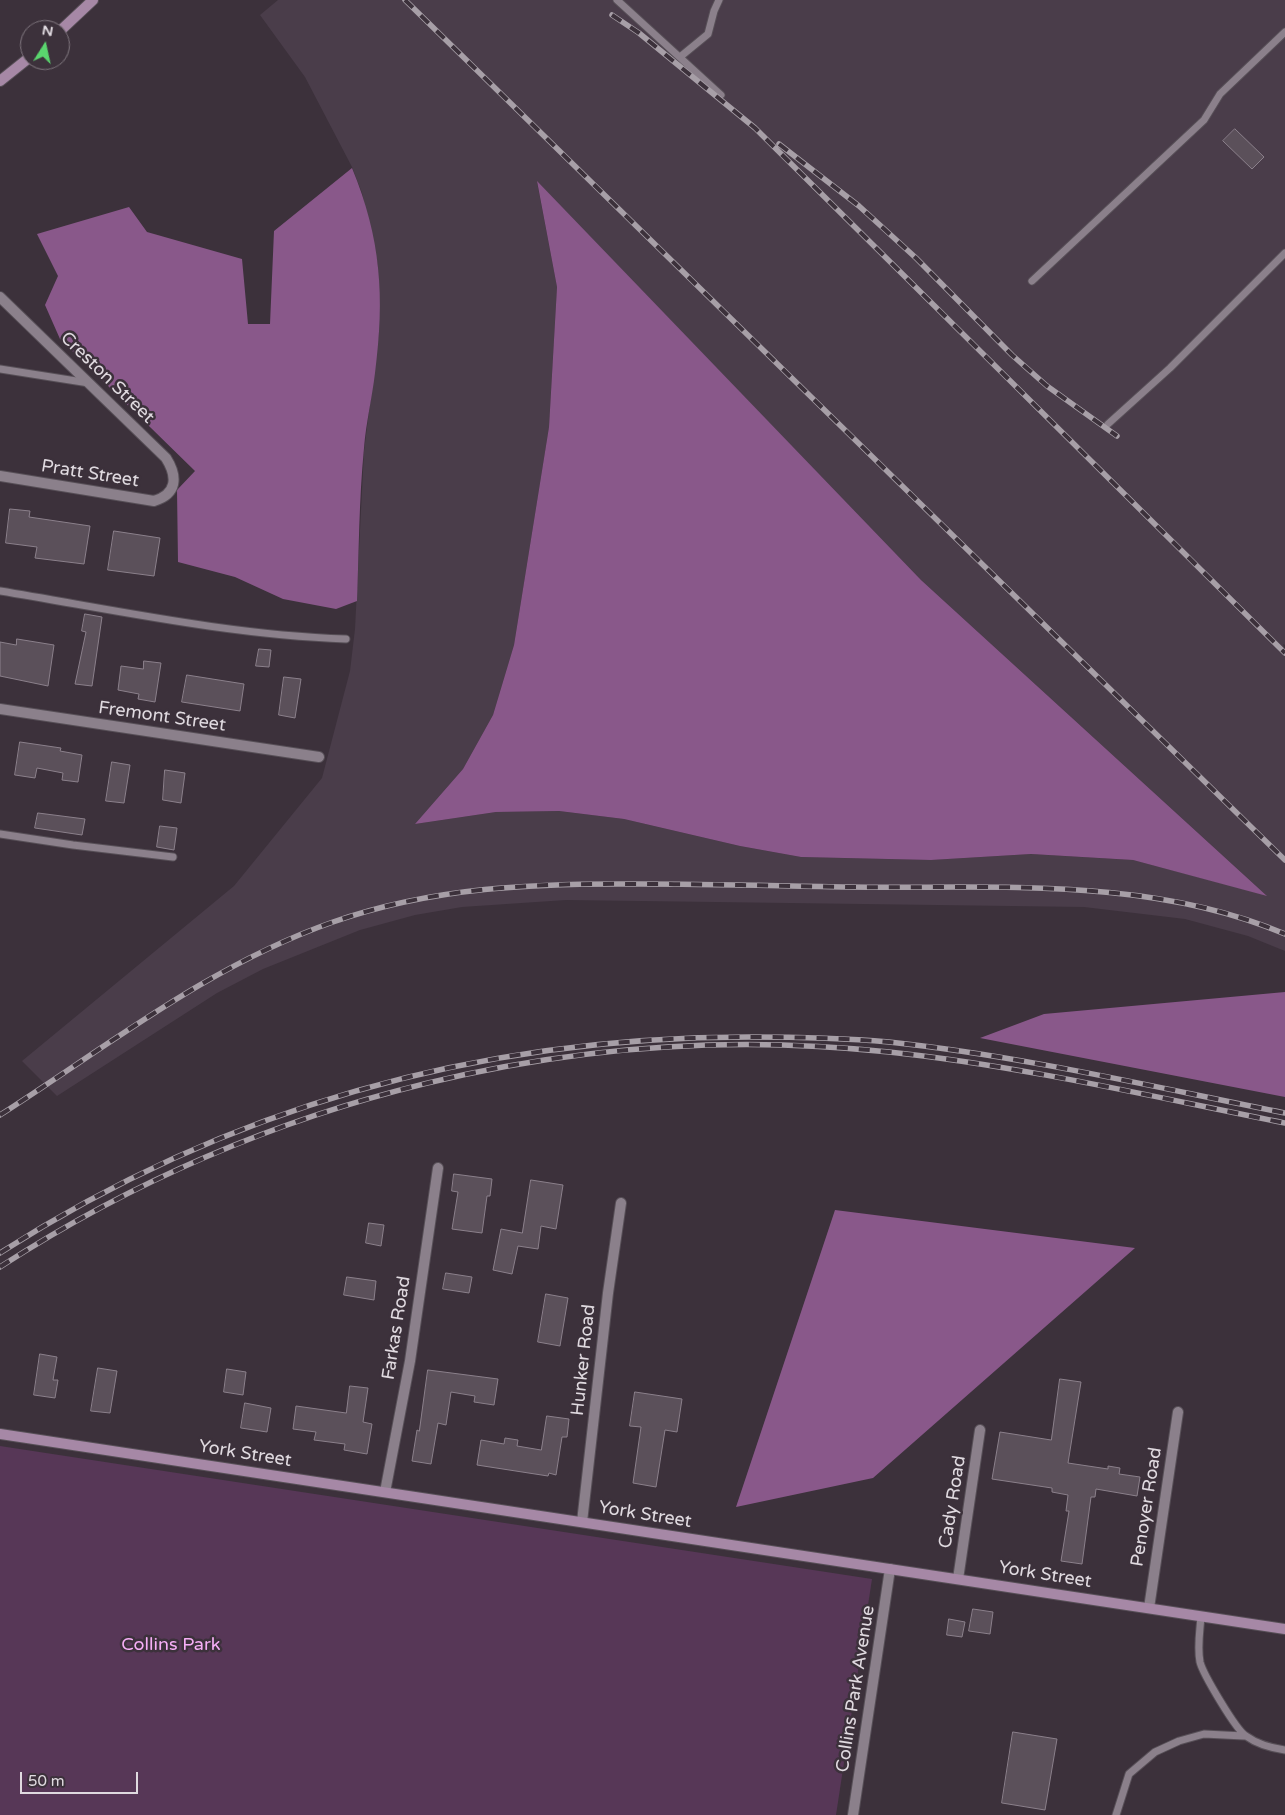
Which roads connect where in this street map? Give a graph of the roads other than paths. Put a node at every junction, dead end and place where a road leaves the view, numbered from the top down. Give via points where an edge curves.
1 (93, 0) edge
2 (617, 0) edge
3 (719, 0) edge
4 (70, 22) edge
5 (1285, 32) edge
6 (680, 57) junction
7 (20, 65) edge
8 (0, 80) edge
9 (721, 95) dead end
10 (1285, 253) edge
11 (1032, 281) dead end
12 (0, 297) edge
13 (0, 369) edge
14 (89, 384) junction
15 (1108, 424) dead end
16 (0, 476) edge
17 (171, 491) joint
18 (0, 592) edge
19 (346, 639) dead end
20 (0, 709) edge
21 (319, 757) dead end
22 (0, 834) edge
23 (173, 857) dead end
24 (438, 1168) dead end
25 (621, 1203) dead end
26 (1178, 1412) dead end
27 (980, 1430) dead end
28 (0, 1434) edge
29 (385, 1492) junction
30 (582, 1522) junction
31 (890, 1569) junction
32 (958, 1579) junction
33 (1149, 1608) junction
34 (1201, 1616) junction
35 (1285, 1629) edge
36 (1244, 1736) junction
37 (1285, 1750) edge
38 (853, 1815) edge
39 (1116, 1815) edge

1 - 4 street
2 - 6 lane
3 - 6 lane via 708,34
5 - 11 lane via 1220,94 1204,120
6 - 9 lane
7 - 8 street
10 - 15 lane via 1170,368
12 - 14 street, Creston Street
13 - 14 lane
14 - 17 street, Creston Street via 166,458 174,476
16 - 17 street, Pratt Street via 154,501
18 - 19 lane via 203,625
20 - 21 street, Fremont Street
22 - 23 lane
24 - 29 street, Farkas Road via 410,1361
25 - 30 street, Hunker Road
26 - 33 street, Penoyer Road
27 - 32 street, Cady Road
28 - 29 street, York Street
29 - 30 street, York Street
30 - 31 street, York Street
31 - 32 street, York Street
31 - 38 street, Collins Park Avenue
32 - 33 street, York Street
33 - 34 street, York Street
34 - 35 street, York Street
34 - 36 lane via 1200,1663 1221,1703
36 - 37 lane via 1270,1748
36 - 39 lane via 1204,1734 1178,1741 1156,1752 1129,1774

